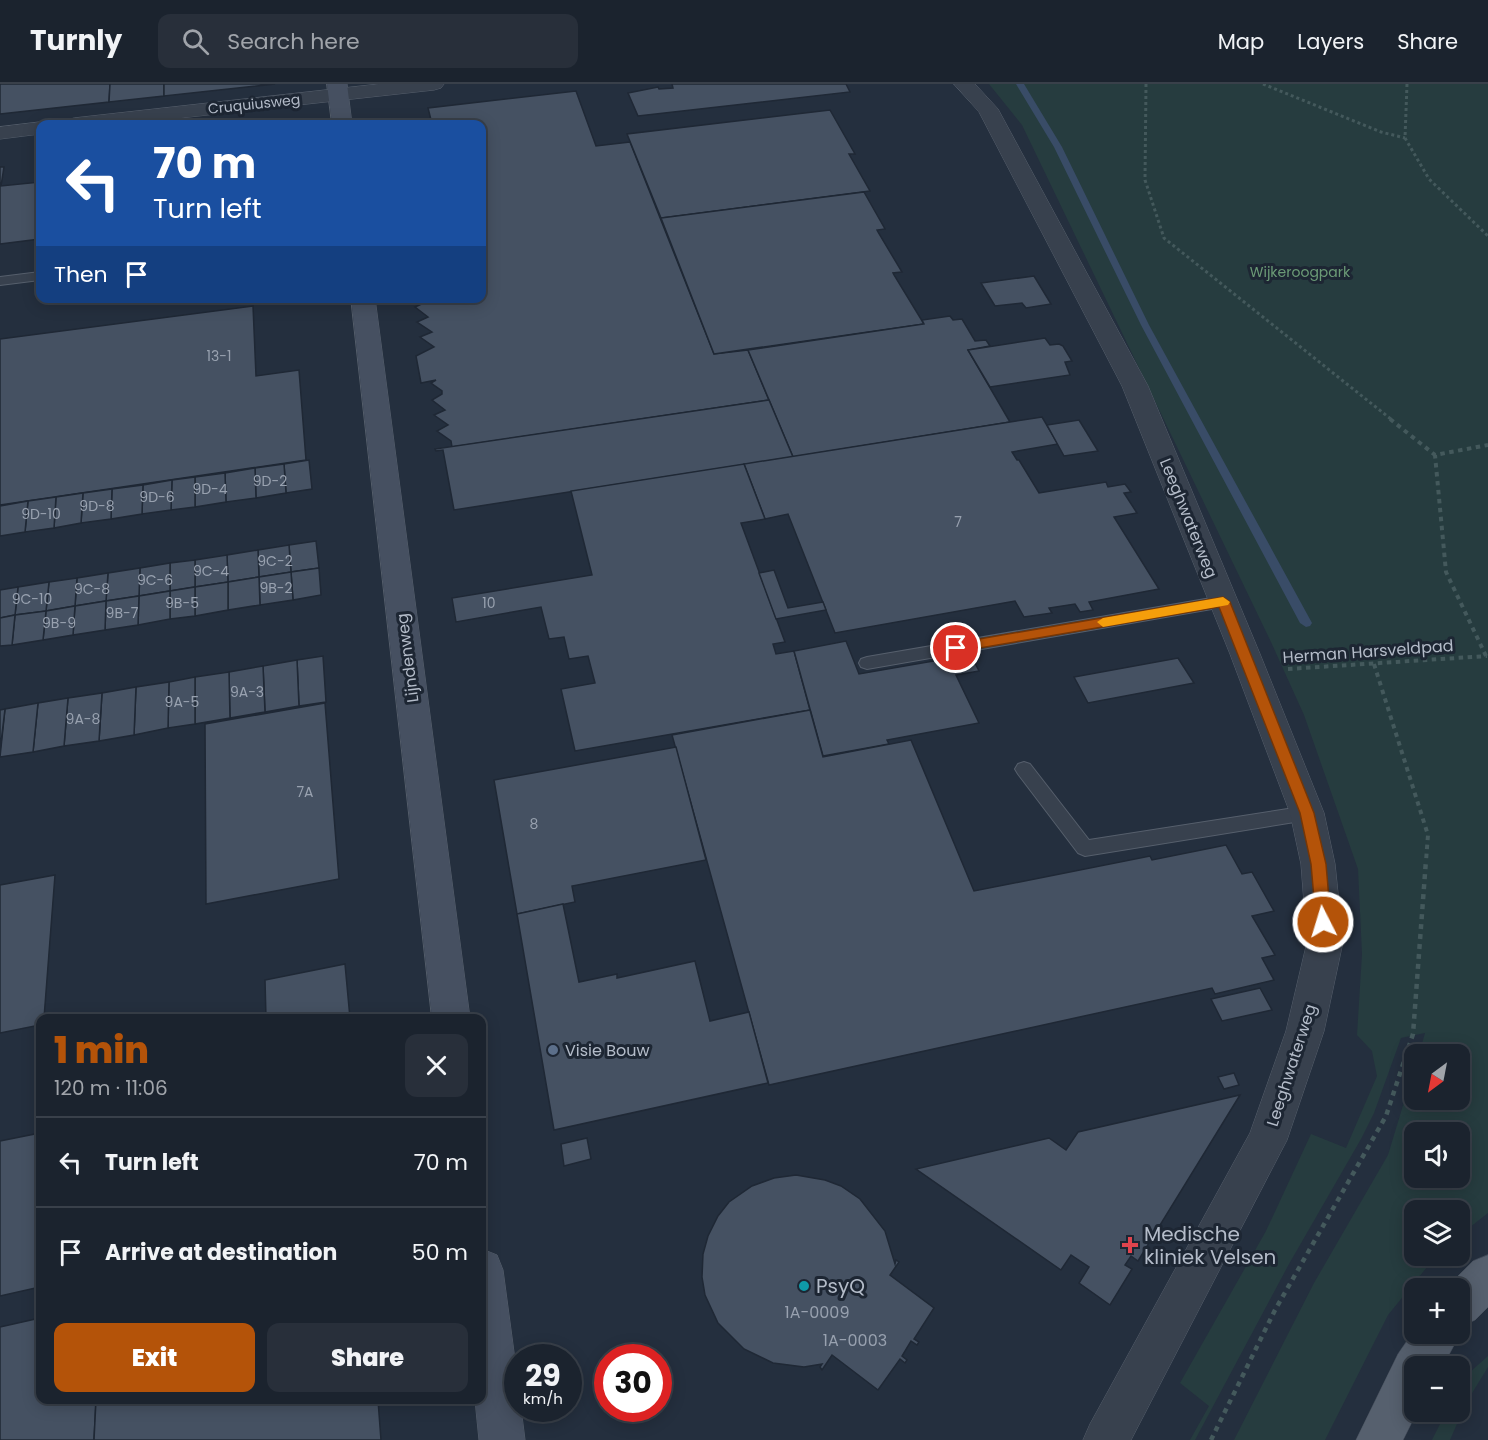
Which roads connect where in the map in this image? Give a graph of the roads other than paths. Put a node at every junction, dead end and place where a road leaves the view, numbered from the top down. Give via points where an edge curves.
1 (435, 84) edge
2 (964, 84) edge
3 (337, 89) edge
4 (104, 120) edge
5 (341, 120) edge
6 (36, 128) edge
7 (0, 133) edge
8 (36, 276) edge
9 (0, 281) edge
10 (364, 303) edge
11 (1223, 602) junction
12 (867, 663) dead end
13 (1024, 769) dead end
14 (1307, 813) junction
15 (451, 1014) edge
16 (1488, 1276) edge
17 (1470, 1295) edge
18 (486, 1304) edge
19 (1404, 1391) edge
20 (502, 1440) edge
21 (1106, 1440) edge
22 (1379, 1440) edge

1 - 3 street, Cruquiusweg
2 - 11 street, Leeghwaterweg via 988,109 1135,386
3 - 4 street, Cruquiusweg
3 - 5 street
6 - 7 street
8 - 9 lane
10 - 15 street, Lijndenweg
11 - 12 lane
11 - 14 street, Leeghwaterweg
13 - 14 lane via 1085,848
14 - 21 street, Leeghwaterweg via 1318,864 1325,942 1305,1031 1267,1140
16 - 17 main road
18 - 20 street
19 - 22 main road

